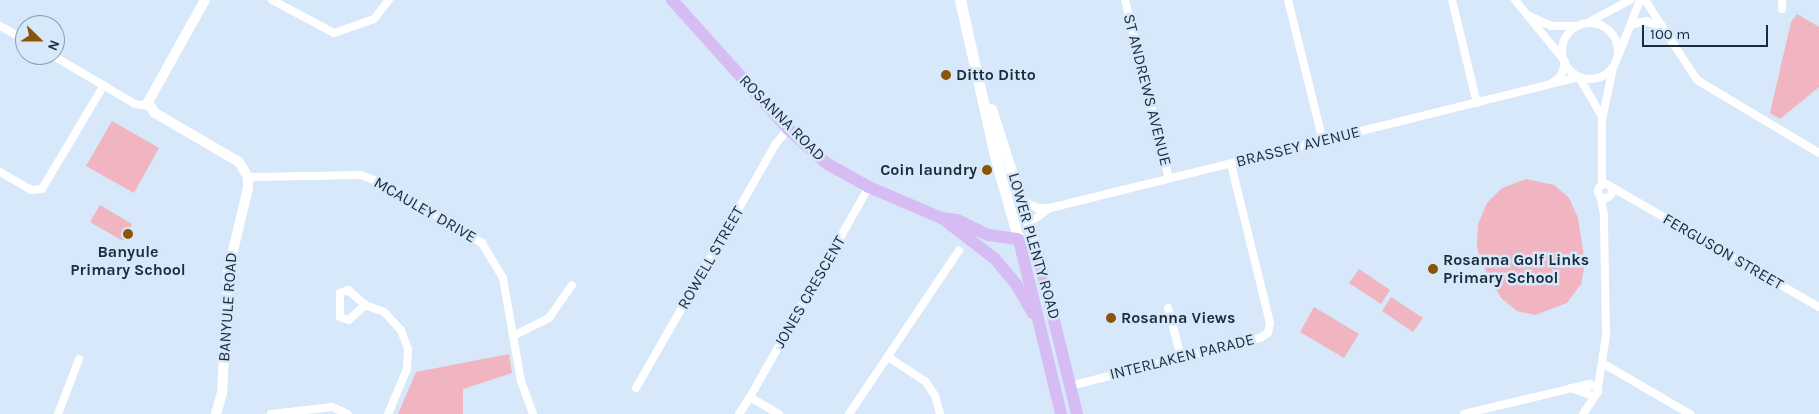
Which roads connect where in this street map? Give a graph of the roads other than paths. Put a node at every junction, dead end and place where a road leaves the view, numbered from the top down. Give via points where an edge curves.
1 (204, 0) edge
2 (272, 0) edge
3 (389, 0) edge
4 (672, 0) edge
5 (960, 0) edge
6 (1125, 0) edge
7 (1288, 0) edge
8 (1452, 0) edge
9 (1515, 0) edge
10 (1630, 0) edge
11 (1640, 0) edge
12 (1645, 0) edge
13 (1782, 0) edge
14 (1782, 9) dead end
15 (1528, 15) junction
16 (1585, 24) junction
17 (1631, 25) junction
18 (0, 26) edge
19 (1662, 30) junction
20 (15, 34) edge
21 (65, 62) edge
22 (1564, 62) junction
23 (1616, 62) junction
24 (1579, 77) junction
25 (979, 82) junction
26 (104, 85) junction
27 (1546, 86) junction
28 (149, 103) junction
29 (1477, 103) junction
30 (1602, 120) junction
31 (788, 129) junction
32 (1323, 141) junction
33 (1819, 153) edge
34 (1231, 164) junction
35 (0, 172) edge
36 (248, 177) junction
37 (1169, 179) junction
38 (1606, 186) junction
39 (869, 187) junction
40 (1606, 197) junction
41 (1627, 198) junction
42 (1022, 200) junction
43 (1050, 208) junction
44 (941, 218) junction
45 (1029, 223) junction
46 (1019, 240) junction
47 (959, 250) dead end
48 (1037, 252) junction
49 (1024, 258) junction
50 (995, 259) junction
51 (1046, 278) junction
52 (572, 285) dead end
53 (1033, 293) junction
54 (364, 305) dead end
55 (1819, 307) edge
56 (1168, 308) dead end
57 (1043, 334) junction
58 (513, 336) junction
59 (888, 357) junction
60 (1181, 357) junction
61 (79, 359) dead end
62 (1602, 363) junction
63 (1590, 384) junction
64 (1070, 386) junction
65 (636, 388) dead end
66 (1570, 388) junction
67 (1591, 393) junction
68 (750, 397) junction
69 (58, 414) edge
70 (216, 414) edge
71 (271, 414) edge
72 (348, 414) edge
73 (388, 414) edge
74 (533, 414) edge
75 (739, 414) edge
76 (779, 414) edge
77 (849, 414) edge
78 (940, 414) edge
79 (1060, 414) edge
80 (1076, 414) edge
81 (1464, 414) edge
82 (1583, 414) edge
83 (1690, 414) edge

1 - 28 street
2 - 3 street via 334,33 374,19
4 - 31 highway, ROSANNA ROAD
5 - 25 main road, LOWER PLENTY ROAD
6 - 37 street, ST ANDREWS AVENUE
7 - 32 street
8 - 29 street
9 - 15 street
10 - 16 street
11 - 17 street
12 - 19 street
13 - 14 street
15 - 16 street via 1558,28
15 - 22 street
16 - 22 street via 1566,36 1562,50
16 - 23 street via 1600,25 1610,32 1617,43
17 - 19 street via 1648,21
17 - 23 street
18 - 20 street
19 - 33 street via 1704,87
21 - 26 street
22 - 24 street
22 - 27 street via 1560,77
23 - 24 street via 1600,77
23 - 30 street
24 - 27 street, BRASSEY AVENUE
24 - 30 street via 1597,103
25 - 42 main road, LOWER PLENTY ROAD
25 - 46 main road, LOWER PLENTY ROAD via 997,164
26 - 28 street via 126,97
26 - 35 street via 47,186 38,191 31,190
27 - 29 street, BRASSEY AVENUE
28 - 36 street via 155,113 239,162
29 - 32 street, BRASSEY AVENUE
30 - 38 street via 1602,170
31 - 39 highway, ROSANNA ROAD via 826,163
31 - 65 street, ROWELL STREET via 776,144
32 - 34 street, BRASSEY AVENUE
34 - 37 street, BRASSEY AVENUE
34 - 60 street, INTERLAKEN PARADE via 1271,326 1263,337
36 - 58 street, MCAULEY DRIVE via 361,175 385,184 465,231 482,243 499,268
36 - 70 street, BANYULE ROAD via 228,272 222,393
37 - 43 street, BRASSEY AVENUE
38 - 40 street
38 - 40 street via 1598,190
38 - 41 street, FERGUSON STREET
39 - 44 highway, ROSANNA ROAD
39 - 68 street, JONES CRESCENT
40 - 41 street, FERGUSON STREET
40 - 62 street via 1606,335
41 - 55 street, FERGUSON STREET
42 - 43 street, BRASSEY AVENUE via 1036,208
42 - 45 main road, LOWER PLENTY ROAD
43 - 45 street, BRASSEY AVENUE
44 - 46 highway, ROSANNA ROAD via 957,220 991,236
44 - 50 highway, ROSANNA ROAD
45 - 48 main road, LOWER PLENTY ROAD
46 - 48 highway, ROSANNA ROAD
46 - 49 highway, LOWER PLENTY ROAD
47 - 59 street
48 - 49 highway
48 - 51 highway, LOWER PLENTY ROAD
49 - 50 highway via 1007,263
49 - 53 highway, LOWER PLENTY ROAD
50 - 57 highway, ROSANNA ROAD via 1019,288
51 - 53 highway via 1037,281
51 - 64 highway, LOWER PLENTY ROAD
52 - 58 street via 549,318
53 - 57 highway, LOWER PLENTY ROAD
54 - 73 street via 384,312 401,330 408,349 407,369
56 - 60 street
57 - 79 highway, LOWER PLENTY ROAD
58 - 74 street, MCAULEY DRIVE via 521,381
59 - 77 street
59 - 78 street via 926,382 935,396
60 - 64 street, INTERLAKEN PARADE
61 - 69 street
62 - 63 street
62 - 67 street
62 - 83 street
63 - 66 street
63 - 67 street
64 - 80 highway, LOWER PLENTY ROAD
66 - 67 street
66 - 81 street
67 - 82 street
68 - 75 street, JONES CRESCENT
68 - 76 street
71 - 72 street via 327,407

